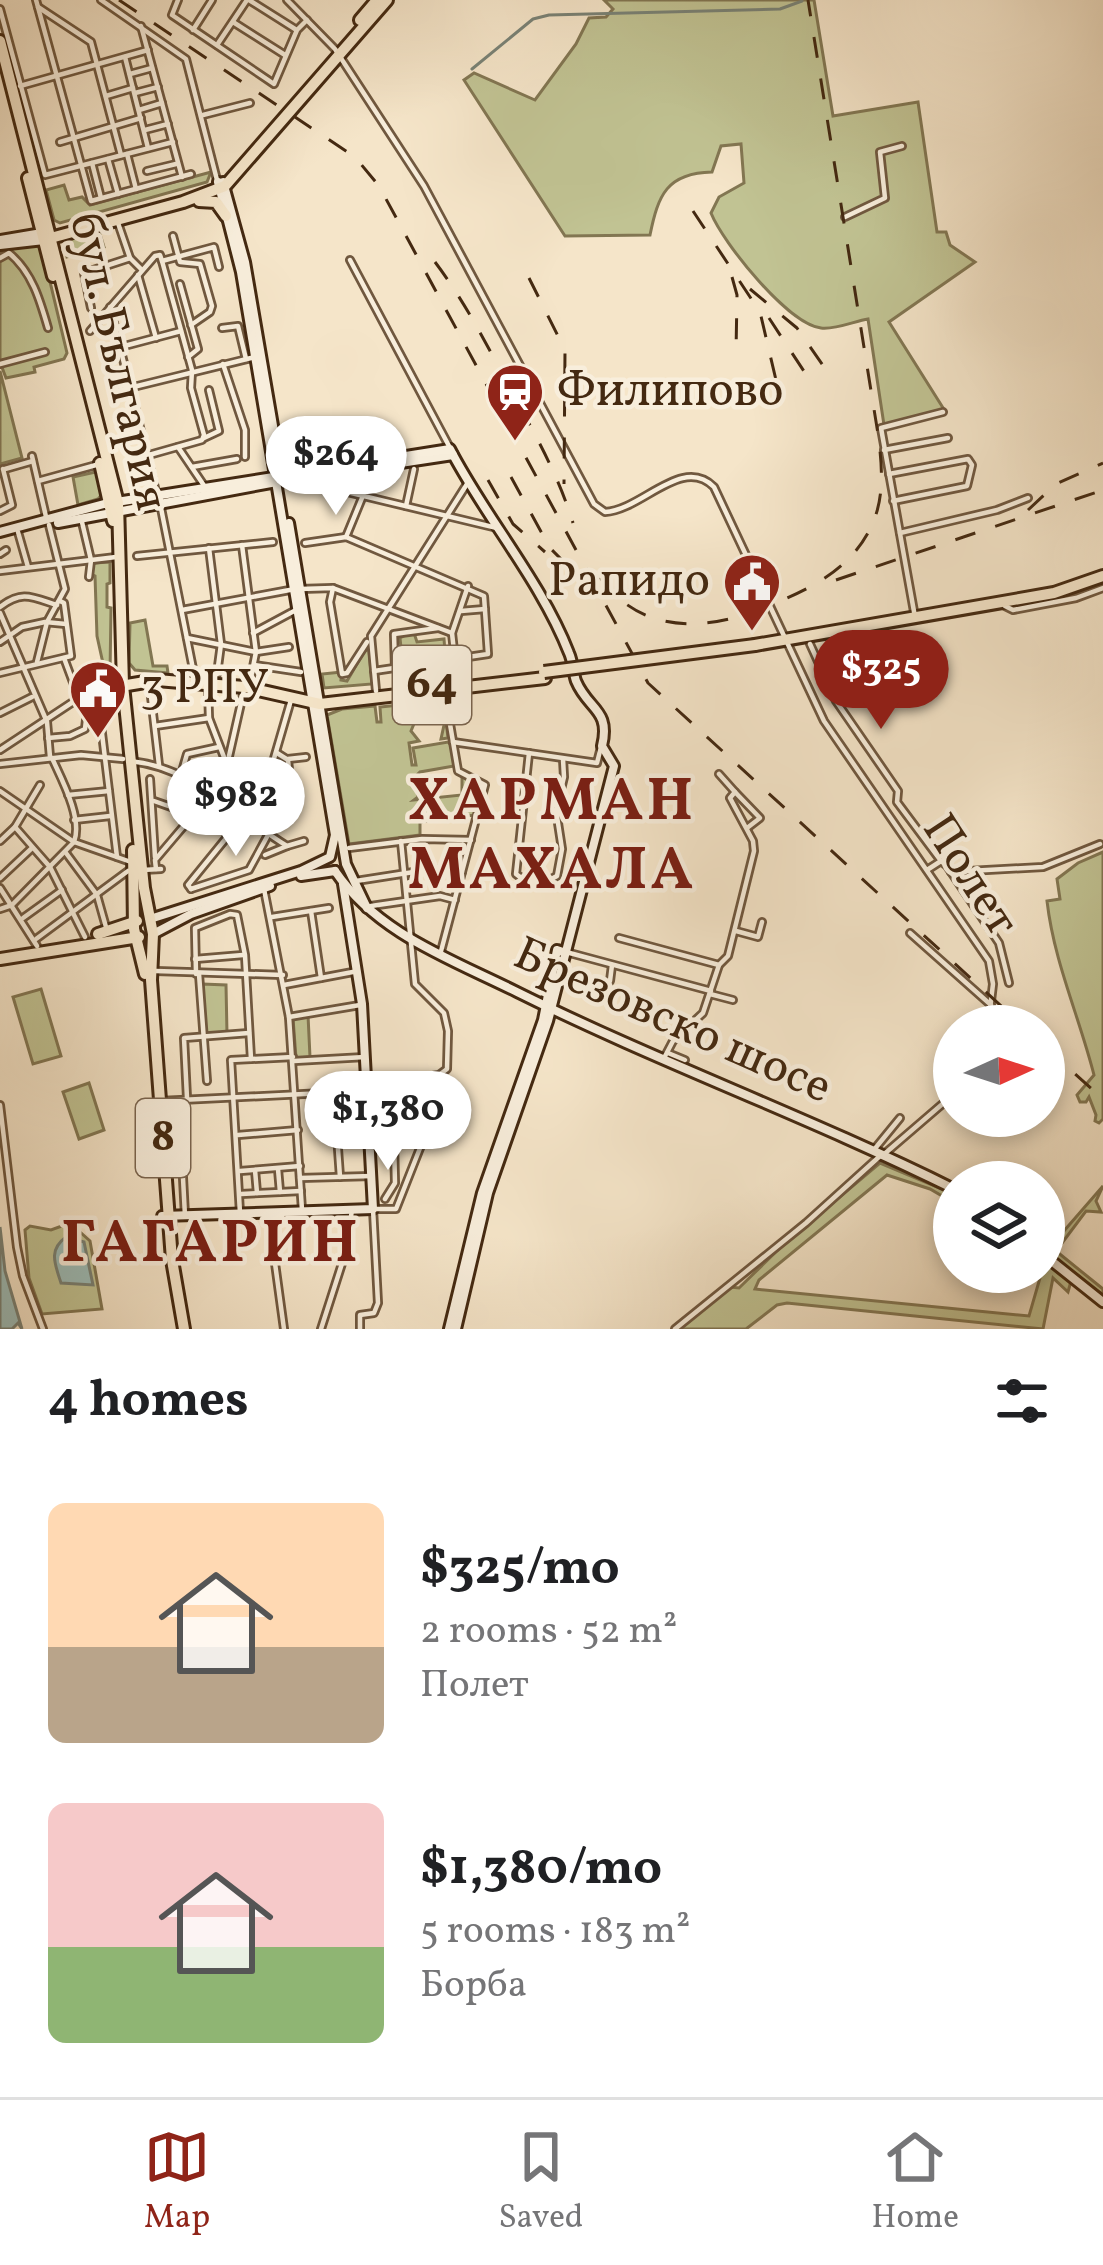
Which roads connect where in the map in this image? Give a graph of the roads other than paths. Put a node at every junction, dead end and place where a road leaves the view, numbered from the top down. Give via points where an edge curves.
1 (101, 0) edge
2 (178, 0) edge
3 (212, 0) edge
4 (248, 0) edge
5 (287, 0) edge
6 (377, 0) edge
7 (387, 0) edge
8 (37, 4) edge
9 (0, 9) edge
10 (307, 20) junction
11 (232, 22) junction
12 (141, 25) junction
13 (193, 30) junction
14 (297, 30) junction
15 (0, 41) edge
16 (218, 45) junction
17 (148, 50) junction
18 (337, 52) junction
19 (285, 55) junction
20 (125, 57) junction
21 (97, 64) junction
22 (0, 68) edge
23 (152, 68) junction
24 (130, 74) junction
25 (56, 75) junction
26 (11, 84) junction
27 (158, 87) junction
28 (134, 91) junction
29 (106, 96) junction
30 (250, 103) dead end
31 (162, 104) junction
32 (139, 110) junction
33 (201, 115) junction
34 (142, 118) junction
35 (168, 124) junction
36 (114, 126) junction
37 (145, 130) junction
38 (75, 138) junction
39 (60, 142) dead end
40 (173, 142) junction
41 (902, 146) dead end
42 (148, 148) junction
43 (124, 155) junction
44 (108, 159) junction
45 (92, 163) junction
46 (178, 163) junction
47 (82, 166) junction
48 (146, 171) dead end
49 (191, 174) dead end
50 (182, 177) junction
51 (221, 184) junction
52 (136, 190) junction
53 (118, 195) junction
54 (102, 199) junction
55 (183, 202) junction
56 (226, 216) junction
57 (845, 217) dead end
58 (118, 221) junction
59 (47, 236) junction
60 (173, 236) dead end
61 (0, 243) edge
62 (178, 256) junction
63 (0, 258) edge
64 (130, 258) junction
65 (350, 260) dead end
66 (162, 261) junction
67 (219, 267) dead end
68 (140, 273) junction
69 (180, 284) dead end
70 (110, 307) junction
71 (91, 308) dead end
72 (191, 325) junction
73 (48, 328) dead end
74 (222, 328) dead end
75 (90, 331) dead end
76 (181, 331) junction
77 (156, 338) junction
78 (117, 348) junction
79 (45, 352) dead end
80 (188, 357) junction
81 (251, 358) junction
82 (0, 364) edge
83 (224, 364) junction
84 (192, 370) junction
85 (132, 387) junction
86 (209, 391) dead end
87 (113, 392) dead end
88 (943, 412) dead end
89 (203, 438) junction
90 (948, 438) dead end
91 (178, 447) junction
92 (884, 450) junction
93 (451, 452) junction
94 (148, 454) junction
95 (100, 464) junction
96 (192, 467) junction
97 (414, 469) dead end
98 (2, 470) edge
99 (888, 475) junction
100 (279, 478) junction
101 (470, 479) junction
102 (38, 481) junction
103 (322, 486) dead end
104 (205, 488) junction
105 (363, 496) junction
106 (1028, 498) dead end
107 (159, 499) junction
108 (893, 501) junction
109 (406, 506) junction
110 (115, 507) junction
111 (0, 511) edge
112 (427, 512) junction
113 (447, 516) junction
114 (81, 517) junction
115 (423, 521) dead end
116 (48, 523) junction
117 (500, 529) junction
118 (18, 532) junction
119 (900, 533) junction
120 (0, 534) edge
121 (346, 537) junction
122 (273, 542) dead end
123 (305, 543) dead end
124 (242, 545) junction
125 (209, 548) junction
126 (169, 553) junction
127 (137, 556) dead end
128 (116, 557) junction
129 (91, 560) junction
130 (59, 563) junction
131 (416, 566) junction
132 (28, 568) junction
133 (0, 571) edge
134 (89, 578) dead end
135 (1103, 582) edge
136 (468, 586) junction
137 (333, 588) junction
138 (297, 589) junction
139 (249, 598) junction
140 (58, 603) junction
141 (215, 604) junction
142 (1005, 604) junction
143 (388, 607) junction
144 (298, 609) junction
145 (485, 609) junction
146 (0, 610) edge
147 (181, 610) junction
148 (459, 611) junction
149 (915, 617) junction
150 (47, 622) junction
151 (66, 624) junction
152 (438, 628) junction
153 (253, 633) junction
154 (452, 633) junction
155 (12, 637) junction
156 (187, 638) junction
157 (0, 642) edge
158 (367, 642) dead end
159 (221, 644) junction
160 (787, 644) junction
161 (810, 644) junction
162 (289, 647) dead end
163 (256, 652) junction
164 (64, 658) junction
165 (455, 660) junction
166 (38, 662) junction
167 (23, 665) junction
168 (254, 665) junction
169 (395, 668) junction
170 (374, 671) junction
171 (301, 672) dead end
172 (0, 673) edge
173 (217, 674) dead end
174 (120, 682) junction
175 (200, 683) junction
176 (247, 685) junction
177 (443, 687) junction
178 (150, 688) dead end
179 (376, 691) junction
180 (33, 696) junction
181 (292, 698) junction
182 (81, 700) junction
183 (317, 701) junction
184 (0, 713) edge
185 (208, 718) junction
186 (47, 722) junction
187 (154, 726) junction
188 (48, 738) junction
189 (453, 742) junction
190 (602, 746) junction
191 (220, 747) junction
192 (0, 750) edge
193 (275, 753) junction
194 (529, 753) junction
195 (51, 757) junction
196 (104, 757) junction
197 (306, 757) dead end
198 (563, 758) junction
199 (285, 759) junction
200 (127, 760) junction
201 (0, 764) edge
202 (159, 764) junction
203 (227, 765) junction
204 (181, 775) junction
205 (719, 775) dead end
206 (150, 779) dead end
207 (40, 784) dead end
208 (291, 789) dead end
209 (0, 791) edge
210 (109, 791) junction
211 (735, 792) junction
212 (211, 794) junction
213 (68, 795) junction
214 (151, 801) junction
215 (224, 802) junction
216 (27, 810) junction
217 (287, 812) dead end
218 (194, 815) junction
219 (112, 816) junction
220 (247, 817) junction
221 (74, 820) junction
222 (15, 827) junction
223 (747, 828) junction
224 (268, 835) junction
225 (471, 840) junction
226 (0, 841) edge
227 (74, 842) junction
228 (304, 842) dead end
229 (401, 842) junction
230 (1100, 844) edge
231 (287, 846) junction
232 (32, 848) junction
233 (65, 851) junction
234 (266, 855) dead end
235 (330, 856) junction
236 (347, 856) junction
237 (117, 857) junction
238 (155, 860) junction
239 (941, 861) junction
240 (50, 867) junction
241 (142, 867) junction
242 (927, 870) junction
243 (334, 871) junction
244 (311, 872) junction
245 (462, 872) junction
246 (951, 872) junction
247 (405, 873) junction
248 (0, 878) edge
249 (356, 880) dead end
250 (343, 883) junction
251 (0, 888) edge
252 (263, 889) junction
253 (62, 890) junction
254 (97, 895) junction
255 (350, 900) junction
256 (454, 900) junction
257 (409, 901) junction
258 (12, 905) junction
259 (367, 907) junction
260 (329, 908) dead end
261 (0, 909) edge
262 (74, 911) junction
263 (310, 911) junction
264 (272, 917) junction
265 (22, 919) junction
266 (150, 919) junction
267 (135, 922) junction
268 (762, 922) dead end
269 (108, 932) junction
270 (736, 932) junction
271 (910, 933) dead end
272 (153, 934) junction
273 (85, 937) junction
274 (137, 937) junction
275 (619, 938) dead end
276 (412, 940) junction
277 (37, 942) junction
278 (560, 951) junction
279 (245, 955) junction
280 (0, 956) edge
281 (440, 956) junction
282 (195, 958) junction
283 (612, 965) junction
284 (719, 965) junction
285 (151, 970) junction
286 (358, 971) junction
287 (197, 974) junction
288 (247, 976) junction
289 (283, 976) junction
290 (321, 978) junction
291 (610, 981) dead end
292 (1010, 983) dead end
293 (284, 985) junction
294 (710, 993) junction
295 (733, 1000) dead end
296 (362, 1004) junction
297 (991, 1005) joint
298 (548, 1008) junction
299 (289, 1017) junction
300 (249, 1034) junction
301 (204, 1036) junction
302 (665, 1056) junction
303 (365, 1057) junction
304 (251, 1059) junction
305 (294, 1059) junction
306 (685, 1060) dead end
307 (207, 1081) dead end
308 (367, 1090) junction
309 (334, 1092) junction
310 (296, 1094) junction
311 (233, 1097) junction
312 (178, 1100) junction
313 (188, 1100) junction
314 (160, 1101) junction
315 (0, 1105) edge
316 (933, 1111) edge
317 (900, 1118) dead end
318 (413, 1128) junction
319 (298, 1130) junction
320 (236, 1135) junction
321 (878, 1155) junction
322 (300, 1166) junction
323 (278, 1169) junction
324 (255, 1170) junction
325 (238, 1171) junction
326 (372, 1176) junction
327 (340, 1177) junction
328 (300, 1178) junction
329 (933, 1180) edge
330 (301, 1191) junction
331 (280, 1192) junction
332 (257, 1193) junction
333 (239, 1194) junction
334 (385, 1199) dead end
335 (352, 1209) junction
336 (377, 1209) junction
337 (302, 1210) junction
338 (268, 1212) junction
339 (240, 1213) junction
340 (166, 1216) junction
341 (185, 1216) junction
342 (1065, 1272) edge
343 (1103, 1302) edge
344 (43, 1329) edge
345 (181, 1329) edge
346 (284, 1329) edge
347 (321, 1329) edge
348 (360, 1329) edge
349 (453, 1329) edge
350 (674, 1329) edge

1 - 12 street
2 - 13 street via 170,14
3 - 13 street
4 - 11 street
4 - 14 street
5 - 10 street
6 - 18 main road
7 - 18 main road
8 - 21 street via 91,41
8 - 25 street
9 - 26 street, бул. България
10 - 14 street
10 - 18 street
11 - 16 street
11 - 19 street
12 - 17 street
12 - 33 street via 186,59
13 - 16 street
14 - 19 street
15 - 26 main road, бул. България / 8
16 - 19 street via 274,84
17 - 20 street
17 - 23 street
18 - 51 main road
18 - 160 street, Полет via 424,186 594,504 611,513 686,475 709,481
20 - 21 street
20 - 24 street
21 - 25 street
21 - 29 street
22 - 26 main road, бул. България / 8
23 - 24 street
23 - 27 street
24 - 28 street
25 - 26 street
25 - 38 street
26 - 47 street, бул. България via 42,170 51,176
26 - 59 main road, бул. България / 8
27 - 28 street
27 - 31 street
28 - 29 street
28 - 32 street
29 - 36 street
30 - 33 street
31 - 32 street
31 - 35 street
32 - 34 street
33 - 51 street
34 - 36 street
34 - 37 street
35 - 37 street
35 - 40 street
36 - 38 street
36 - 43 street
37 - 42 street
38 - 39 street
38 - 47 street
40 - 42 street
40 - 46 street
41 - 57 street via 880,152 885,198
42 - 43 street
43 - 44 street
43 - 52 street
44 - 45 street
44 - 53 street
45 - 47 street
45 - 54 street
46 - 48 street
46 - 50 street
47 - 54 street via 91,201
49 - 50 street
50 - 52 street
51 - 55 main road
51 - 56 main road
51 - 59 main road
51 - 100 main road via 245,262
52 - 53 street
53 - 54 street
55 - 56 main road via 211,200
55 - 58 main road
56 - 81 main road
58 - 59 main road
58 - 64 street
59 - 61 main road
59 - 95 main road, бул. България / 8
59 - 110 main road, бул. България / 8
60 - 62 street
62 - 66 street
62 - 67 street via 214,247
62 - 72 street via 182,264 200,264 212,306
63 - 73 street via 15,256
64 - 68 street
64 - 71 street via 84,273
65 - 93 street
66 - 68 street via 157,255
66 - 76 street
68 - 70 street
68 - 77 street
69 - 72 street
70 - 75 street
70 - 78 street
72 - 80 street via 197,349
74 - 81 street via 238,326
76 - 77 street
76 - 80 street
77 - 78 street
78 - 85 street
79 - 82 street
80 - 84 street
81 - 83 street
81 - 100 main road
83 - 84 street
83 - 96 street via 245,430 241,458
84 - 85 street
84 - 89 street
85 - 87 street
85 - 94 street
86 - 89 street via 220,431
88 - 92 street via 881,428
89 - 91 street
90 - 92 street
91 - 94 street
91 - 96 street
92 - 99 street
93 - 100 main road
93 - 101 main road
94 - 107 street
95 - 102 street
95 - 110 main road, бул. България / 8
96 - 104 street
97 - 109 street
98 - 102 street via 32,458
98 - 111 street via 12,506
99 - 108 street
99 - 108 street via 951,460 972,465 967,486
100 - 104 main road
100 - 107 main road
100 - 138 main road
101 - 113 street
101 - 117 main road
102 - 116 street
103 - 105 street
104 - 107 main road
105 - 109 street
105 - 121 street
106 - 119 street
107 - 110 main road
107 - 126 street
108 - 119 street
109 - 112 street
110 - 114 main road
110 - 116 main road
110 - 128 main road, бул. България / 8
110 - 174 main road, бул. България / 8
112 - 113 street
112 - 115 street
113 - 117 street
113 - 131 street
114 - 116 main road
114 - 129 street
116 - 118 main road
116 - 120 main road
116 - 130 street
117 - 190 main road via 605,722
118 - 120 main road
118 - 132 street
119 - 149 street
121 - 123 street
121 - 131 street
122 - 124 street
124 - 125 street
124 - 139 street
125 - 126 street
125 - 141 street
126 - 127 street
126 - 147 street
128 - 129 street
128 - 174 main road, бул. България / 8
129 - 130 street
129 - 134 street
130 - 132 street
130 - 140 street via 65,590
131 - 136 street
131 - 143 street
132 - 133 street
135 - 142 main road, 64
136 - 145 street via 484,596
136 - 148 street
137 - 138 street
137 - 143 street
137 - 158 street via 341,674
138 - 139 street
138 - 144 main road
138 - 183 main road
139 - 141 street
139 - 153 street
140 - 146 street via 16,594
140 - 150 street
140 - 151 street
141 - 147 street
141 - 159 street
142 - 149 main road, 64
142 - 161 main road, 64
143 - 152 street
143 - 170 street via 371,636
144 - 153 street
144 - 183 main road
145 - 148 street
145 - 165 street via 488,654
146 - 155 street
147 - 156 street
148 - 154 street
149 - 160 main road, 64
150 - 151 street
150 - 155 street
150 - 166 street
151 - 164 street via 73,652
152 - 154 street
152 - 169 street via 394,634
153 - 163 street
154 - 165 street
155 - 157 street
155 - 167 street
156 - 159 street
156 - 175 street
159 - 163 street
159 - 173 street
160 - 161 main road, 64
160 - 177 main road, 64, bridge
160 - 242 street, Полет via 824,721
161 - 239 street, Полет via 836,701
162 - 163 street
163 - 168 street
164 - 166 street
164 - 182 street
165 - 169 street
166 - 167 street
167 - 172 street
167 - 180 street
168 - 171 street
168 - 176 street
169 - 170 street
170 - 179 street
174 - 175 main road, 64
174 - 182 street
174 - 200 main road, бул. България / 8
175 - 176 main road, 64
175 - 185 street
176 - 181 main road, 64
176 - 183 main road, 64
176 - 203 street
177 - 179 main road, 64
177 - 183 main road, 64
177 - 189 street
178 - 187 street
179 - 183 main road, 64
180 - 184 street
180 - 186 street
181 - 183 main road, 64
181 - 193 street
182 - 186 street
183 - 235 main road via 335,831
183 - 236 main road, Брезовско шосе
185 - 187 street
185 - 191 street
186 - 188 street
186 - 192 street
187 - 202 street
188 - 195 street
188 - 196 street via 70,736 98,716
189 - 194 street
189 - 225 street via 458,771 485,785
190 - 198 street via 597,764
190 - 278 main road via 614,766
191 - 203 street
191 - 204 street via 187,754
193 - 199 street
193 - 220 street
194 - 198 street
194 - 198 street via 516,874 536,881 557,876
195 - 196 street
195 - 201 street
195 - 213 street
196 - 200 street
196 - 210 street
197 - 199 street
199 - 208 street
200 - 202 street
200 - 241 main road, бул. България / 8
202 - 204 street
203 - 215 street
204 - 212 street
205 - 211 street
206 - 214 street
207 - 216 street
209 - 216 street
210 - 213 street
210 - 219 street
211 - 223 street via 730,797
211 - 223 street via 760,818
212 - 215 street
212 - 218 street
213 - 221 street
214 - 218 street
214 - 238 street
215 - 220 street
216 - 222 street
216 - 227 street
217 - 224 street
218 - 238 street
219 - 221 street
219 - 237 street
220 - 224 street
220 - 224 street via 191,889 246,872
221 - 227 street
222 - 226 street
222 - 232 street
223 - 270 street via 754,851
224 - 231 street
225 - 229 street
225 - 245 street
227 - 233 street
227 - 237 street
228 - 231 street
229 - 236 street
229 - 247 street
230 - 246 street via 1043,866
231 - 234 street
232 - 240 street
232 - 248 street
233 - 240 street
233 - 254 street
235 - 236 main road
235 - 243 main road
235 - 266 main road
236 - 243 main road
236 - 259 main road, Брезовско шосе
237 - 241 street
238 - 241 street
239 - 242 street
239 - 246 street, Полет
240 - 253 street
240 - 258 street
241 - 254 street
241 - 266 main road, бул. България / 8
241 - 267 main road, бул. България / 8
242 - 297 street, Полет via 988,961
243 - 244 main road
243 - 250 main road
244 - 250 main road
244 - 252 main road
245 - 247 street
245 - 256 street
246 - 292 street, Полет via 999,943
247 - 249 street
247 - 257 street
250 - 255 main road
251 - 258 street
252 - 264 street
252 - 272 main road
253 - 262 street
253 - 265 street
254 - 262 street
254 - 269 street
255 - 259 main road, Брезовско шосе
255 - 286 main road
256 - 257 street
256 - 281 street
257 - 259 street
257 - 276 street
258 - 261 street
258 - 265 street
259 - 276 main road, Брезовско шосе
260 - 263 street
262 - 273 street
262 - 277 street
263 - 264 street
263 - 290 street
264 - 289 street
265 - 277 street
266 - 267 main road
266 - 272 main road, 8
267 - 269 main road
267 - 274 main road, 8
268 - 270 street via 758,938
269 - 273 main road
270 - 284 street
271 - 297 street
272 - 274 main road
272 - 285 main road, 8
273 - 277 main road
274 - 280 main road
274 - 340 main road, 8
275 - 284 street
276 - 281 main road, Брезовско шосе
276 - 318 street via 416,986 444,1013 449,1054 439,1075 412,1079
277 - 280 main road
278 - 283 street
278 - 298 main road
279 - 282 street
279 - 282 street via 233,913 200,924
279 - 288 street
281 - 298 main road, Брезовско шосе
282 - 287 street
283 - 291 street
283 - 294 street
284 - 294 street
285 - 287 street
285 - 314 main road, 8
286 - 290 street
286 - 296 main road
287 - 288 street
287 - 301 street
288 - 289 street
288 - 300 street
289 - 293 street
290 - 293 street
293 - 299 street
294 - 295 street
294 - 302 street
296 - 299 street
296 - 303 main road
298 - 302 main road, Брезовско шосе
298 - 349 main road
299 - 305 street
300 - 301 street
300 - 304 street
301 - 307 street
301 - 313 street via 183,1039
302 - 306 street
302 - 321 main road, Брезовско шосе
303 - 305 street
303 - 308 main road
304 - 305 street
304 - 311 street via 231,1060
305 - 310 street
308 - 309 street
308 - 326 main road
309 - 310 street
309 - 327 street
310 - 311 street
310 - 319 street
311 - 313 street
311 - 320 street
312 - 313 street
312 - 314 street
312 - 341 street
314 - 340 main road, 8
315 - 344 street via 17,1247
316 - 321 street
317 - 321 street
318 - 334 street via 394,1141 395,1183
318 - 336 street via 424,1138 396,1209
319 - 320 street
319 - 322 street
320 - 325 street
321 - 329 main road, Брезовско шосе
321 - 350 street
322 - 323 street
322 - 328 street
323 - 324 street
323 - 331 street
324 - 325 street
324 - 332 street
325 - 333 street
326 - 327 street
326 - 336 main road
327 - 328 street
328 - 330 street
330 - 331 street
330 - 337 street
331 - 332 street
332 - 333 street
333 - 339 street
335 - 336 main road
335 - 337 main road
335 - 347 street
336 - 348 street via 378,1303 374,1313 360,1315
337 - 338 main road
338 - 339 main road
338 - 346 street
339 - 341 main road
340 - 341 main road
340 - 345 main road, 8 via 167,1281
342 - 343 main road

